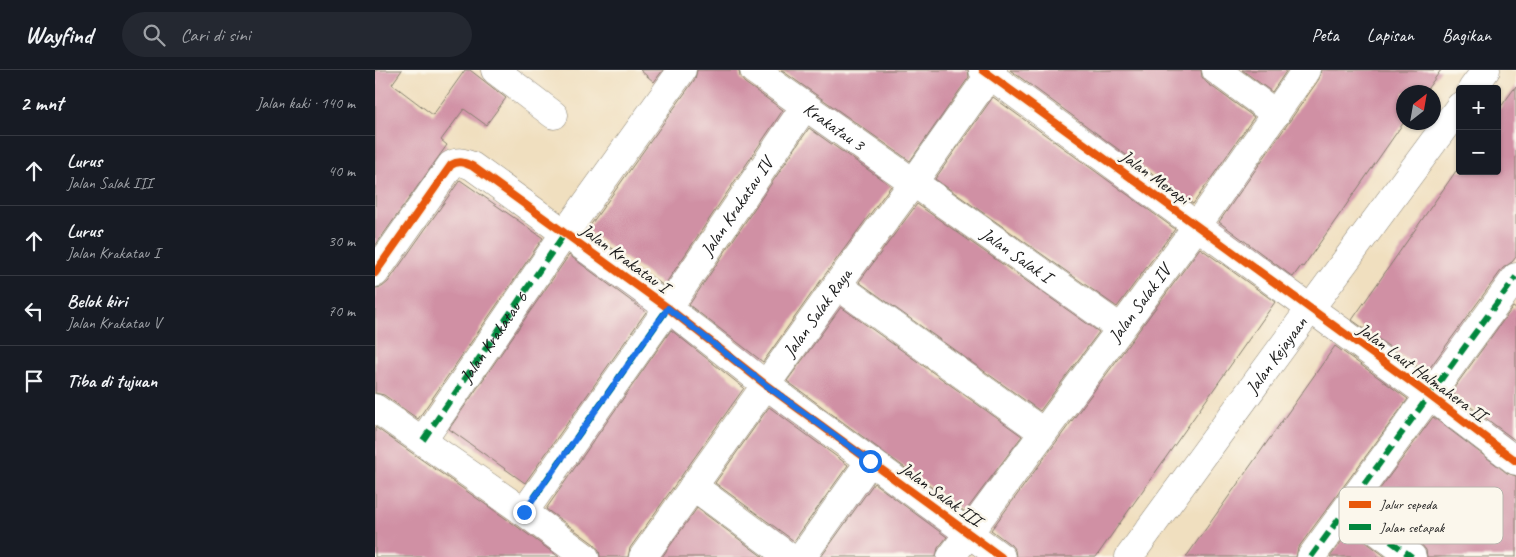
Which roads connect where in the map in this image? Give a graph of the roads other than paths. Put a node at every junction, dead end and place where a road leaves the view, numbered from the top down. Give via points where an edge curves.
1 (495, 70) edge
2 (682, 70) edge
3 (754, 70) edge
4 (1216, 70) edge
5 (1306, 70) edge
6 (1486, 70) edge
7 (988, 72) edge
8 (1475, 85) edge
9 (805, 106) junction
10 (1456, 111) edge
11 (1276, 114) junction
12 (554, 115) dead end
13 (913, 183) junction
14 (1197, 226) junction
15 (565, 233) junction
16 (375, 272) edge
17 (837, 284) junction
18 (1514, 285) edge
19 (668, 308) junction
20 (1310, 309) junction
21 (1120, 328) junction
22 (766, 385) junction
23 (1429, 395) junction
24 (375, 408) edge
25 (1043, 432) junction
26 (423, 440) junction
27 (870, 461) junction
28 (1516, 461) edge
29 (693, 486) junction
30 (1363, 487) edge
31 (524, 512) junction
32 (1339, 520) edge
33 (968, 533) junction
34 (1394, 544) edge
35 (585, 557) edge
36 (643, 557) edge
37 (789, 557) edge
38 (802, 557) edge
39 (951, 557) edge
40 (1001, 557) edge
41 (1129, 557) edge
42 (1311, 557) edge
43 (1412, 557) edge

1 - 12 street
2 - 15 street, Jalan Krakatau 6
3 - 9 street, Krakatau 3
4 - 11 street
5 - 11 street, Jalan Salak IV
6 - 8 street
7 - 13 street, Jalan Salak Raya
7 - 14 street, Jalan Merapi
9 - 13 street, Krakatau 3
9 - 19 street, Jalan Krakatau IV
10 - 20 street, Jalan Kejayaan
11 - 14 street, Jalan Salak IV
13 - 17 street, Jalan Salak Raya
13 - 21 street, Jalan Salak I
14 - 20 street, Jalan Merapi
14 - 21 street, Jalan Salak IV
15 - 16 street, Jalan Krakatau I via 486,175 461,161 456,162
15 - 19 street, Jalan Krakatau I
15 - 26 street, Jalan Krakatau 6
17 - 22 street, Jalan Salak Raya
17 - 25 street
18 - 23 street
19 - 22 street, Jalan Krakatau I
19 - 31 street, Jalan Krakatau IV
20 - 23 street, Jalan Laut Halmahera II
20 - 41 street, Jalan Kejayaan
21 - 25 street, Jalan Salak IV
22 - 27 street, Jalan Salak III
22 - 29 street, Jalan Salak Raya
23 - 28 street, Jalan Laut Halmahera II
23 - 30 street
24 - 26 street
25 - 33 street, Jalan Salak IV
26 - 31 street
27 - 33 street, Jalan Salak III
27 - 38 street
29 - 36 street, Jalan Salak Raya
29 - 37 street
31 - 35 street
32 - 42 street
33 - 39 street, Jalan Salak IV
33 - 40 street, Jalan Salak III
34 - 43 street

